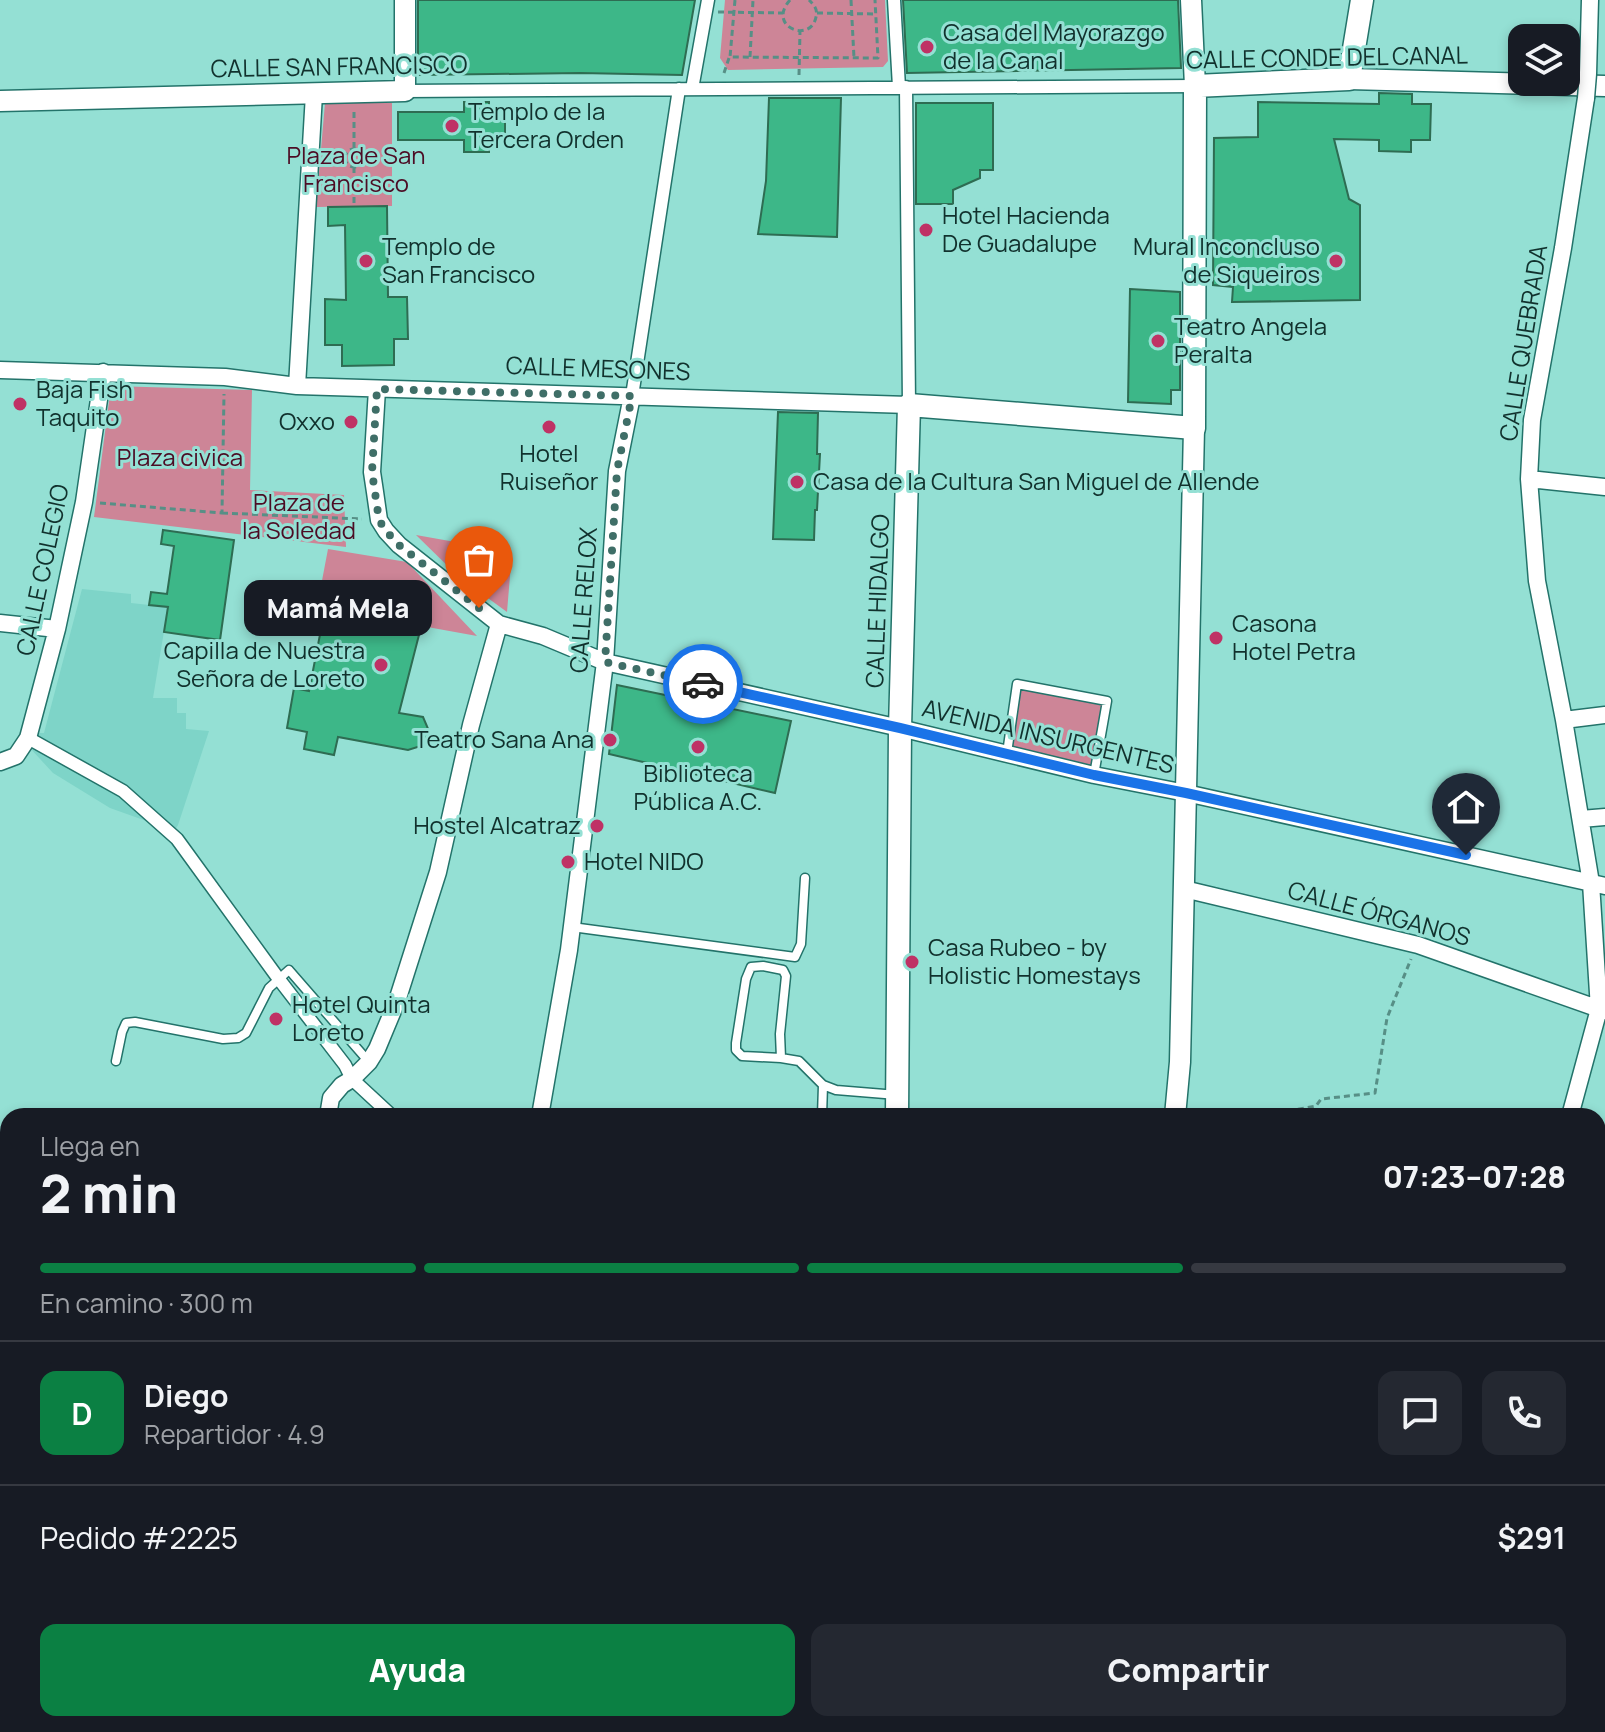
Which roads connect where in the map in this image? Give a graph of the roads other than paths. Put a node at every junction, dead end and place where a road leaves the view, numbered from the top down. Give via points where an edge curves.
1 (405, 0) edge
2 (708, 0) edge
3 (894, 0) edge
4 (1191, 0) edge
5 (1362, 0) edge
6 (1590, 0) edge
7 (1349, 79) junction
8 (1597, 80) edge
9 (1195, 86) junction
10 (902, 87) junction
11 (719, 88) joint
12 (686, 89) junction
13 (405, 91) junction
14 (314, 94) junction
15 (0, 101) edge
16 (0, 370) edge
17 (103, 372) junction
18 (297, 386) junction
19 (377, 389) junction
20 (632, 396) junction
21 (909, 405) junction
22 (1194, 428) junction
23 (1529, 479) junction
24 (1605, 487) edge
25 (0, 623) edge
26 (499, 624) junction
27 (57, 629) junction
28 (605, 662) junction
29 (1605, 715) edge
30 (1564, 720) junction
31 (900, 728) junction
32 (28, 738) junction
33 (1007, 753) junction
34 (0, 762) edge
35 (1094, 775) junction
36 (1186, 793) junction
37 (1605, 817) edge
38 (1581, 819) junction
39 (805, 878) dead end
40 (1598, 884) edge
41 (1184, 889) junction
42 (572, 927) junction
43 (278, 978) junction
44 (1602, 1010) edge
45 (781, 1058) junction
46 (116, 1061) dead end
47 (369, 1062) junction
48 (352, 1079) junction
49 (823, 1085) junction
50 (897, 1105) edge
51 (329, 1108) edge
52 (383, 1108) edge
53 (541, 1108) edge
54 (822, 1108) edge
55 (1176, 1108) edge
56 (1572, 1108) edge

1 - 13 street
2 - 12 street, CALLE RELOX
3 - 10 street, CALLE HIDALGO
4 - 9 street
5 - 7 main road
6 - 8 street, CALLE QUEBRADA
7 - 8 street, CALLE CONDE DEL CANAL
7 - 9 main road, CALLE CONDE DEL CANAL
8 - 23 street, CALLE QUEBRADA, bridge via 1586,98 1532,420
9 - 10 street, CALLE CONDE DEL CANAL
9 - 22 main road
10 - 11 street, CALLE CONDE DEL CANAL
10 - 21 street, CALLE HIDALGO
11 - 12 street, CALLE SAN FRANCISCO
12 - 13 street, CALLE SAN FRANCISCO
12 - 20 street, CALLE RELOX
13 - 14 street, CALLE SAN FRANCISCO
14 - 15 street, CALLE SAN FRANCISCO
14 - 18 street
16 - 17 street, CALLE MESONES
17 - 18 street, CALLE MESONES
17 - 27 street, CALLE COLEGIO via 84,502
18 - 19 street, CALLE MESONES
19 - 20 street, CALLE MESONES
19 - 26 street, AVENIDA INSURGENTES via 372,472 379,520 399,545
20 - 21 street, CALLE MESONES
20 - 28 street, CALLE RELOX via 617,471
21 - 22 main road, CALLE MESONES
21 - 31 main road, CALLE HIDALGO
22 - 36 street
23 - 24 street
23 - 30 street, CALLE QUEBRADA via 1537,581
25 - 27 street
26 - 28 street, AVENIDA INSURGENTES
26 - 47 street via 438,872 397,1001
27 - 32 street, CALLE COLEGIO
28 - 31 street, AVENIDA INSURGENTES
28 - 42 street, CALLE RELOX
29 - 30 street
30 - 38 street, CALLE QUEBRADA
31 - 33 street, AVENIDA INSURGENTES
31 - 50 main road, CALLE HIDALGO
32 - 34 street via 16,756
32 - 43 street via 123,791 177,839
33 - 35 street, AVENIDA INSURGENTES
33 - 35 lane via 1017,684 1107,701
35 - 36 street, AVENIDA INSURGENTES
36 - 40 street, AVENIDA INSURGENTES
36 - 41 street
37 - 38 street
38 - 40 street, CALLE QUEBRADA
39 - 42 lane via 801,944 795,957
40 - 44 street, CALLE QUEBRADA
41 - 44 street, CALLE ÓRGANOS via 1418,945
41 - 55 street
42 - 53 street, CALLE RELOX
43 - 46 lane via 238,1038 126,1023
43 - 47 lane via 289,970
43 - 48 street
44 - 56 street, CALLE QUEBRADA
45 - 45 lane via 742,1056 736,1050 751,967 783,970 786,976
45 - 49 lane via 799,1061
47 - 48 street
48 - 51 street via 331,1098
48 - 52 street
49 - 50 lane
49 - 54 lane

